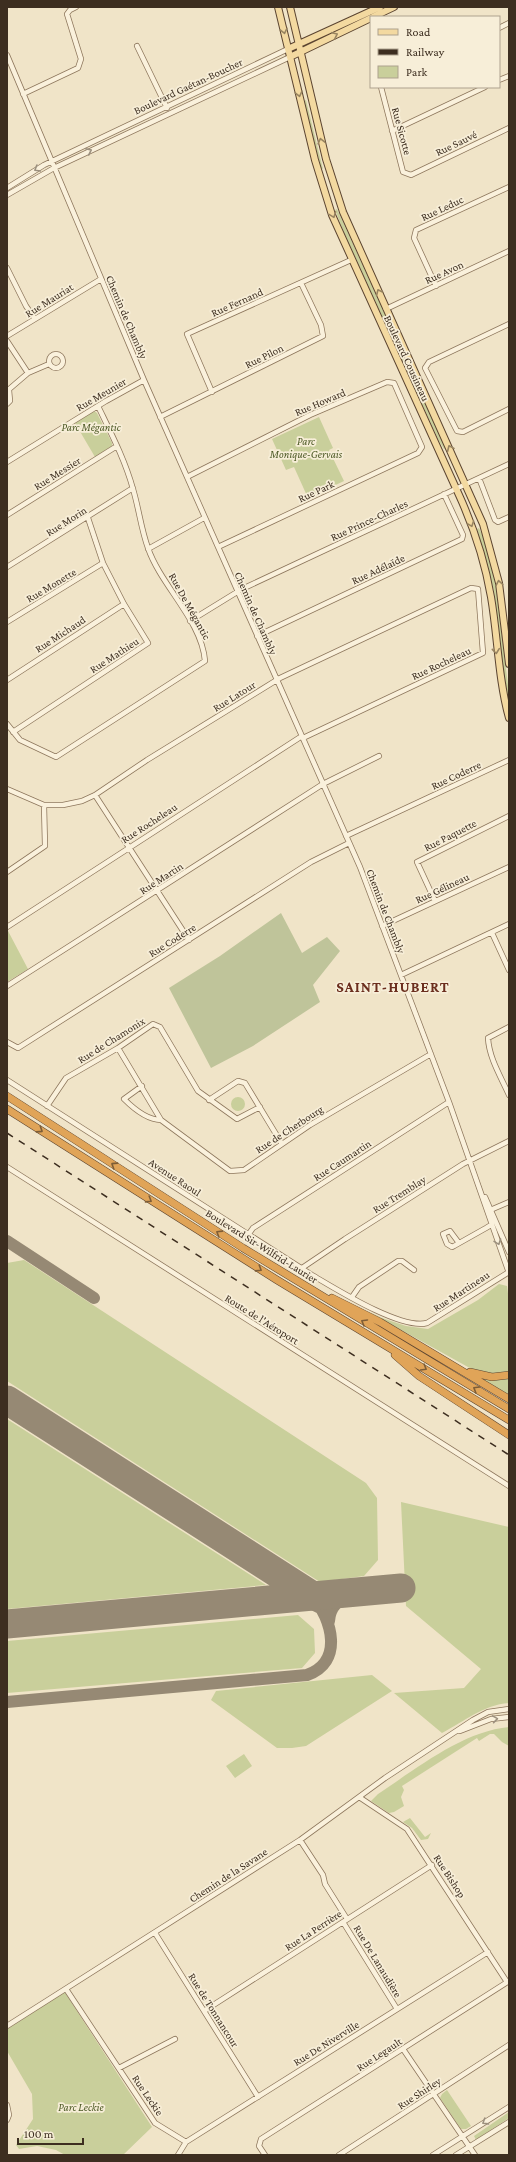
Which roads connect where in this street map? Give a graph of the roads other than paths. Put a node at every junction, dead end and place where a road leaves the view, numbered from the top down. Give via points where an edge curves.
1 (76, 7) edge
2 (278, 7) edge
3 (290, 7) edge
4 (380, 7) edge
5 (394, 7) edge
6 (374, 16) edge
7 (370, 18) edge
8 (509, 23) edge
9 (500, 28) edge
10 (298, 45) junction
11 (137, 46) dead end
12 (288, 49) junction
13 (300, 52) junction
14 (7, 56) edge
15 (290, 56) junction
16 (221, 81) junction
17 (381, 88) edge
18 (483, 88) edge
19 (23, 94) junction
20 (208, 96) junction
21 (166, 107) junction
22 (170, 114) junction
23 (509, 128) edge
24 (392, 131) junction
25 (51, 162) junction
26 (54, 168) junction
27 (411, 175) joint
28 (509, 187) edge
29 (7, 188) edge
30 (7, 196) edge
31 (509, 251) edge
32 (351, 260) junction
33 (7, 268) edge
34 (101, 279) junction
35 (301, 283) junction
36 (436, 286) junction
37 (386, 310) junction
38 (35, 319) junction
39 (509, 324) edge
40 (7, 336) edge
41 (7, 341) edge
42 (49, 364) dead end
43 (28, 373) junction
44 (144, 380) junction
45 (8, 391) edge
46 (212, 392) junction
47 (7, 404) edge
48 (98, 406) junction
49 (509, 408) edge
50 (160, 417) junction
51 (117, 446) junction
52 (421, 451) joint
53 (7, 462) edge
54 (509, 464) edge
55 (187, 477) junction
56 (479, 478) junction
57 (466, 484) junction
58 (133, 488) junction
59 (456, 488) junction
60 (444, 494) junction
61 (7, 515) edge
62 (509, 517) edge
63 (88, 518) junction
64 (204, 518) junction
65 (218, 547) junction
66 (148, 549) junction
67 (103, 563) junction
68 (7, 567) edge
69 (475, 588) joint
70 (237, 592) junction
71 (124, 604) junction
72 (190, 621) junction
73 (7, 622) edge
74 (256, 636) junction
75 (509, 664) edge
76 (7, 680) edge
77 (276, 680) junction
78 (509, 718) edge
79 (7, 724) edge
80 (13, 732) junction
81 (302, 737) junction
82 (380, 756) dead end
83 (509, 760) edge
84 (323, 784) junction
85 (7, 789) edge
86 (95, 795) junction
87 (44, 805) junction
88 (509, 816) edge
89 (346, 836) junction
90 (349, 843) junction
91 (128, 846) junction
92 (509, 867) edge
93 (7, 872) edge
94 (158, 891) junction
95 (435, 901) junction
96 (509, 924) edge
97 (382, 926) junction
98 (7, 927) edge
99 (492, 933) junction
100 (189, 940) junction
101 (509, 970) edge
102 (401, 975) junction
103 (7, 986) edge
104 (509, 1026) edge
105 (7, 1042) edge
106 (118, 1048) junction
107 (431, 1054) junction
108 (7, 1080) edge
109 (142, 1086) junction
110 (509, 1095) edge
111 (7, 1096) edge
112 (209, 1100) junction
113 (449, 1102) junction
114 (47, 1106) junction
115 (260, 1107) junction
116 (7, 1109) edge
117 (162, 1120) junction
118 (509, 1141) edge
119 (282, 1144) junction
120 (469, 1160) junction
121 (7, 1167) edge
122 (509, 1202) edge
123 (489, 1211) junction
124 (492, 1225) junction
125 (248, 1235) junction
126 (459, 1244) dead end
127 (509, 1252) edge
128 (302, 1268) junction
129 (414, 1270) dead end
130 (509, 1272) edge
131 (299, 1283) junction
132 (352, 1297) junction
133 (422, 1324) joint
134 (378, 1341) junction
135 (462, 1370) junction
136 (509, 1375) edge
137 (509, 1399) edge
138 (509, 1409) edge
139 (509, 1420) edge
140 (509, 1435) edge
141 (509, 1486) edge
142 (509, 1709) edge
143 (509, 1717) edge
144 (455, 1734) junction
145 (359, 1797) junction
146 (300, 1840) junction
147 (432, 1865) junction
148 (345, 1920) junction
149 (155, 1933) junction
150 (488, 1952) junction
151 (508, 1982) edge
152 (66, 1989) junction
153 (397, 2009) junction
154 (204, 2011) junction
155 (7, 2026) edge
156 (175, 2039) dead end
157 (509, 2045) edge
158 (403, 2049) junction
159 (119, 2068) junction
160 (433, 2094) junction
161 (258, 2096) junction
162 (7, 2105) edge
163 (509, 2107) edge
164 (7, 2120) edge
165 (509, 2122) edge
166 (462, 2136) junction
167 (186, 2142) junction
168 (469, 2147) junction
169 (178, 2155) edge
170 (265, 2155) edge
171 (339, 2155) edge
172 (433, 2155) edge
173 (456, 2155) edge
174 (475, 2155) edge

1 - 19 street via 67,14 81,64 78,68
2 -> 12 main road, Boulevard Cousineau
3 - 10 main road, Boulevard Cousineau
4 - 10 main road, Boulevard Gaétan-Boucher
5 - 6 main road, Boulevard Gaétan-Boucher
13 -> 7 main road, Boulevard Gaétan-Boucher
8 - 9 street
10 - 12 main road, Boulevard Gaétan-Boucher
10 - 13 main road, Boulevard Cousineau
11 - 21 street
12 - 15 main road, Boulevard Cousineau
12 - 16 street, Boulevard Gaétan-Boucher
13 - 15 main road, Boulevard Gaétan-Boucher
37 -> 13 main road, Boulevard Cousineau via 336,194
14 - 19 street, Chemin de Chambly
15 - 20 street, Boulevard Gaétan-Boucher
15 -> 32 main road, Boulevard Cousineau via 318,173
16 - 20 street
16 - 21 street, Boulevard Gaétan-Boucher
17 - 24 street, Rue Sicotte
18 - 24 street
19 - 25 street, Chemin de Chambly
20 - 22 street, Boulevard Gaétan-Boucher
21 - 22 street
21 - 25 street, Boulevard Gaétan-Boucher
26 -> 22 street, Boulevard Gaétan-Boucher
23 - 27 street, Rue Sauvé
24 - 27 street, Rue Sicotte via 403,172
25 - 26 street, Chemin de Chambly
25 -> 29 street, Boulevard Gaétan-Boucher
26 - 30 street, Boulevard Gaétan-Boucher
26 - 34 street, Chemin de Chambly
28 - 36 street, Rue Leduc via 416,230 414,238
31 - 36 street, Rue Avon
32 - 35 street, Rue Fernand
32 - 59 main road, Boulevard Cousineau
33 - 38 street
34 - 38 street, Rue Mauriat
34 - 44 street, Chemin de Chambly
35 - 46 street, Rue Pilon via 321,325 323,336
35 - 46 street, Rue Fernand via 187,334
36 - 37 street, Rue Avon
57 -> 37 main road, Boulevard Cousineau
38 - 40 street, Rue Mauriat
39 - 49 street via 426,364 425,370 457,431 463,432
41 - 43 street
42 - 43 street
43 - 45 street
44 - 48 street, Rue Meunier
44 - 50 street, Chemin de Chambly
45 - 47 street via 10,401
46 - 50 street, Rue Pilon
48 - 51 street, Rue De Mégantic
48 - 53 street, Rue Meunier
50 - 55 street, Chemin de Chambly
51 - 58 street, Rue De Mégantic
51 - 61 street, Rue Messier
52 - 55 street, Rue Howard via 422,446 412,421 394,382 391,381 310,415
52 - 65 street, Rue Park
54 - 56 street, Rue Prince-Charles
55 - 64 street, Chemin de Chambly
56 - 57 street, Rue Prince-Charles
56 - 62 street via 495,520 498,522
57 - 59 street, Rue Prince-Charles
75 -> 57 main road, Boulevard Cousineau via 496,570 485,530
58 - 63 street, Rue Morin
58 - 66 street, Rue De Mégantic
59 - 60 street, Rue Prince-Charles
59 -> 78 main road, Boulevard Cousineau via 471,524 486,572 499,670
60 - 70 street, Rue Prince-Charles
60 - 74 street, Rue Adélaïde via 463,535 462,539
63 - 67 street, Rue Mathieu
63 - 68 street, Rue Morin
64 - 65 street, Chemin de Chambly
64 - 66 street
65 - 70 street, Chemin de Chambly
66 - 72 street, Rue De Mégantic
67 - 71 street, Rue Mathieu
67 - 73 street, Rue Monette
69 - 77 street, Rue Latour
69 - 81 street, Rue Rocheleau via 478,589 483,652
70 - 72 street, Rue Prince-Charles
70 - 74 street, Chemin de Chambly
71 - 76 street, Rue Michaud
71 - 80 street, Rue Mathieu via 148,643
72 - 80 street, Rue De Mégantic via 204,651 205,661 56,757 20,740
74 - 77 street, Chemin de Chambly
77 - 81 street, Chemin de Chambly
77 - 86 street, Rue Latour
79 - 80 street, Rue De Mégantic
81 - 84 street, Chemin de Chambly
81 - 91 street, Rue Rocheleau
82 - 84 street, Rue Martin
83 - 89 street, Rue Coderre
84 - 89 street, Chemin de Chambly
84 - 94 street, Rue Martin
85 - 87 street, Rue Latour
86 - 87 street, Rue Latour via 63,805
86 - 91 street
87 - 93 street via 45,846
88 - 95 street, Rue Paquette via 417,862
89 - 90 street, Chemin de Chambly
90 - 97 street, Chemin de Chambly
90 - 100 street, Rue Coderre via 311,862
91 - 94 street
91 - 98 street, Rue Rocheleau via 87,877
92 - 95 street, Rue Gélineau
94 - 100 street
94 - 103 street, Rue Martin
95 - 97 street, Rue Gélineau
96 - 99 street
97 - 102 street, Chemin de Chambly
99 - 101 street
99 - 102 street
100 - 105 street, Rue Coderre via 18,1048
102 - 107 street, Chemin de Chambly
104 - 110 street via 488,1038 498,1073
106 - 109 street, Rue de Cherbourg
106 - 112 street, Rue de Chamonix via 153,1024 160,1027 198,1091
106 - 114 street, Rue de Chamonix via 66,1078
107 - 113 street, Chemin de Chambly
107 - 119 street, Rue de Cherbourg
108 - 114 street, Avenue Raoul
109 - 117 street, Rue de Cherbourg
109 - 117 street, Rue de Cherbourg via 124,1099 152,1120
131 -> 111 highway, Boulevard Sir-Wilfrid-Laurier
112 - 115 street, Rue de Chamonix via 237,1119
112 - 115 street via 240,1081 248,1085
113 - 120 street, Chemin de Chambly
113 - 125 street, Rue Caumartin via 253,1228
114 - 125 street, Avenue Raoul
115 - 119 street
116 -> 134 highway, Boulevard Sir-Wilfrid-Laurier
117 - 119 street, Rue de Cherbourg via 230,1171 244,1170
118 - 120 street, Rue Tremblay
120 - 123 street, Chemin de Chambly
120 - 128 street, Rue Tremblay
121 - 141 street, Route de l'Aéroport
122 - 123 street
123 - 124 street, Chemin de Chambly
123 - 127 street, Chemin de Chambly
124 - 126 street
124 -> 130 street, Chemin de Chambly
125 - 128 street, Avenue Raoul
128 - 132 street, Avenue Raoul
129 - 132 street via 398,1261 359,1287
130 - 133 street, Rue Martineau
131 - 135 highway via 374,1319
138 -> 131 highway, Boulevard Sir-Wilfrid-Laurier
132 - 133 street, Avenue Raoul via 396,1318
134 -> 139 highway, Boulevard Sir-Wilfrid-Laurier
134 - 140 highway via 419,1376
135 - 136 highway via 492,1377
135 - 137 highway
142 - 144 street, Chemin de la Savane via 488,1712
144 -> 143 street, Chemin de la Savane via 491,1719
144 - 145 street, Chemin de la Savane
145 - 146 street, Chemin de la Savane
145 - 147 street, Rue Bishop via 407,1829
146 - 148 street, Rue De Lanaudière via 323,1875 325,1884
146 - 149 street, Chemin de la Savane
147 - 148 street, Rue La Perrière
147 - 150 street, Rue Bishop
148 - 153 street, Rue De Lanaudière
148 - 154 street, Rue La Perrière
149 - 152 street, Chemin de la Savane
149 - 154 street, Rue de Tonnancour
150 - 151 street, Rue Bishop
150 - 153 street, Rue De Niverville
151 - 158 street, Rue Legault
152 - 155 street, Chemin de la Savane
152 - 159 street, Rue Leckie
153 - 161 street, Rue De Niverville
154 - 161 street, Rue de Tonnancour
156 - 159 street, Rue Leckie
157 - 160 street, Rue Shirley
158 - 160 street
158 - 170 street, Rue Legault via 259,2142
159 - 167 street, Rue Leckie via 156,2123
160 - 166 street
160 - 171 street, Rue Shirley
161 - 167 street, Rue De Niverville
162 - 164 street
163 -> 166 street
165 - 168 street
166 - 168 street
166 - 172 street
167 - 169 street, Rue De Niverville
168 - 173 street
168 - 174 street

